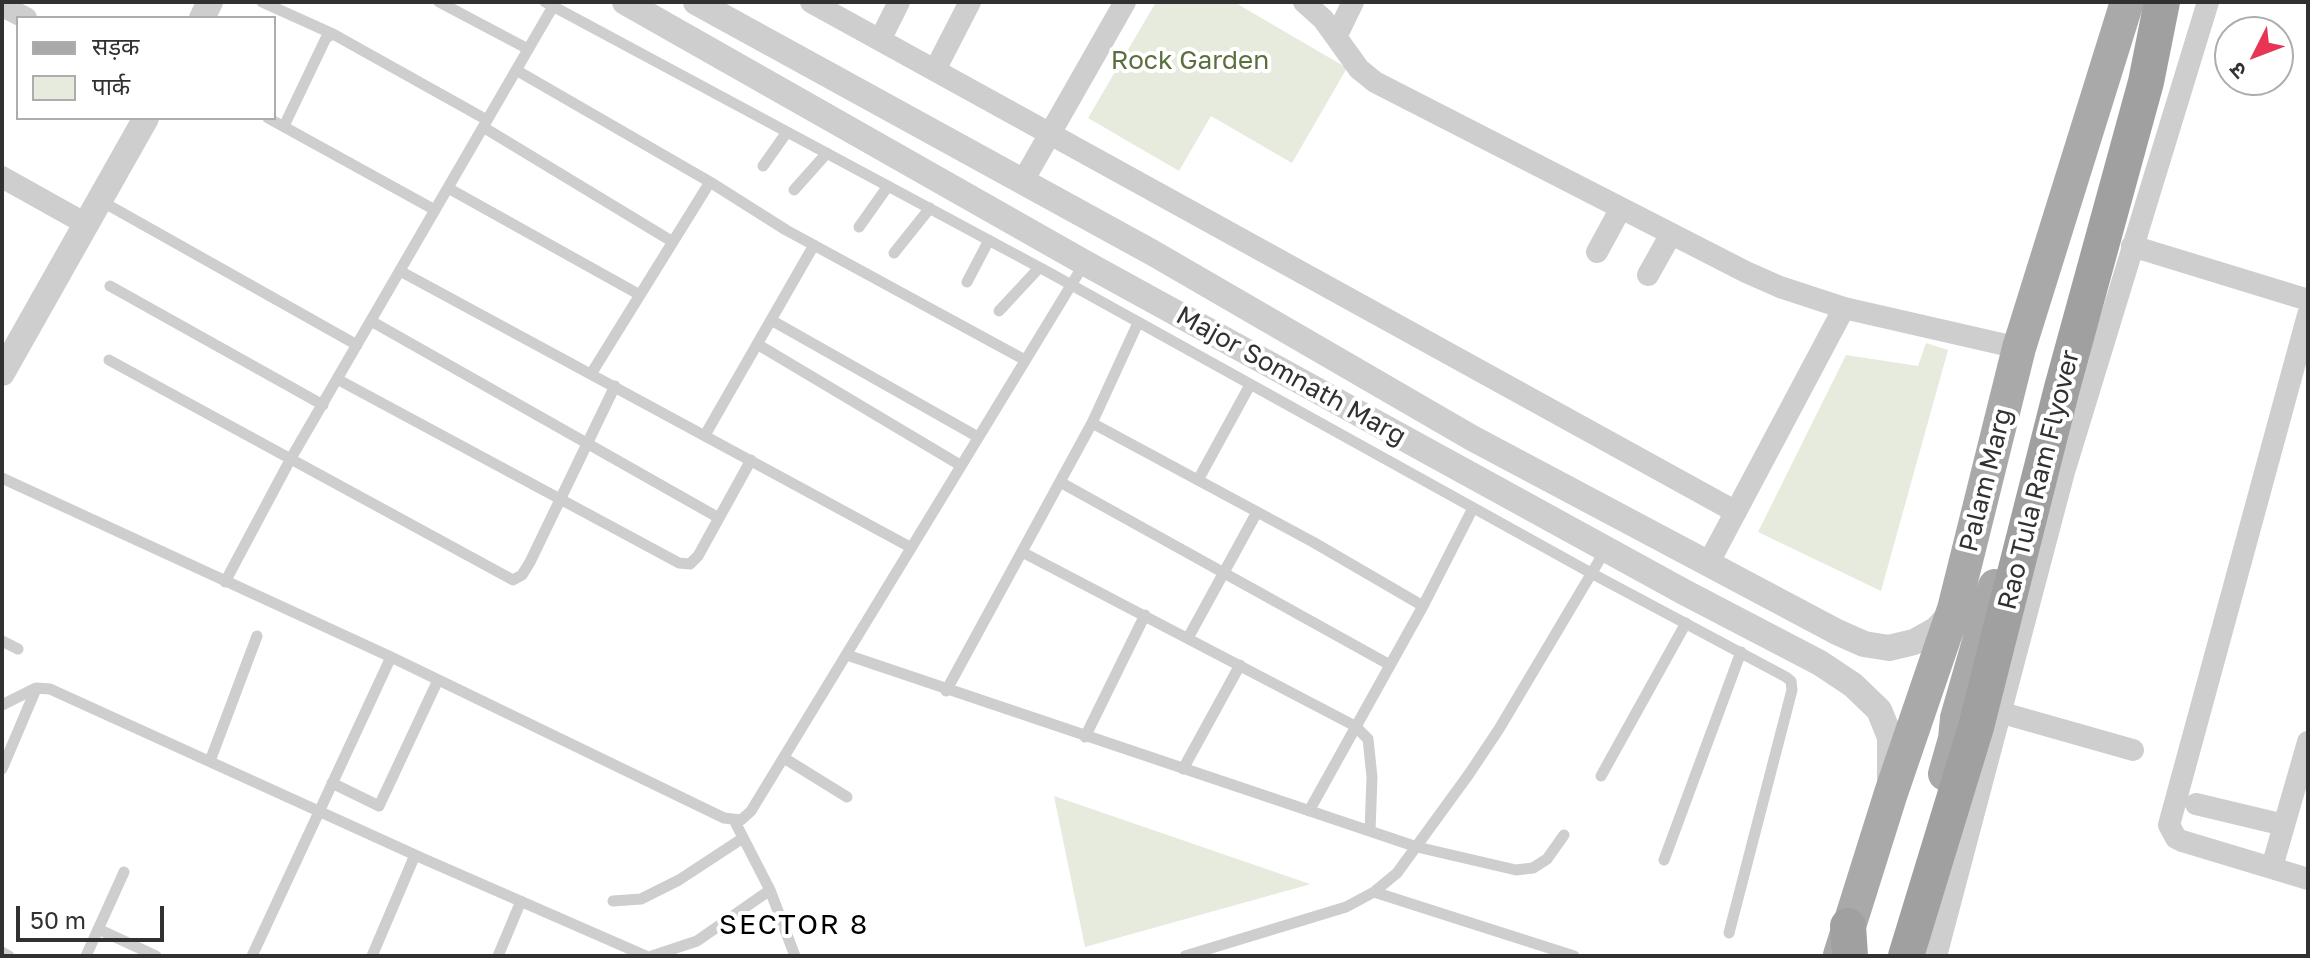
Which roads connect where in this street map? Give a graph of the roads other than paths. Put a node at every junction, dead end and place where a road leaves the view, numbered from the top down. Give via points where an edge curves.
1 (262, 2) edge
2 (439, 2) edge
3 (625, 2) edge
4 (696, 2) edge
5 (811, 2) edge
6 (899, 2) edge
7 (970, 2) edge
8 (1125, 2) edge
9 (1304, 2) edge
10 (1353, 2) edge
11 (2127, 2) edge
12 (2162, 2) edge
13 (2208, 2) edge
14 (551, 3) edge
15 (2, 6) edge
16 (22, 16) edge
17 (333, 34) junction
18 (1336, 37) junction
19 (880, 40) junction
20 (528, 49) junction
21 (516, 70) junction
22 (935, 70) junction
23 (145, 120) edge
24 (272, 120) edge
25 (485, 123) junction
26 (284, 126) junction
27 (787, 132) junction
28 (1050, 133) junction
29 (827, 153) junction
30 (763, 166) dead end
31 (2, 177) edge
32 (1023, 181) junction
33 (710, 182) junction
34 (888, 186) junction
35 (448, 188) junction
36 (794, 190) dead end
37 (101, 201) junction
38 (930, 208) junction
39 (1621, 208) junction
40 (435, 210) junction
41 (86, 224) junction
42 (859, 227) dead end
43 (1671, 234) junction
44 (989, 240) junction
45 (673, 242) junction
46 (814, 245) junction
47 (2132, 246) junction
48 (1597, 252) dead end
49 (894, 253) dead end
50 (1085, 263) junction
51 (1039, 268) junction
52 (400, 271) junction
53 (1648, 275) dead end
54 (967, 282) dead end
55 (110, 286) dead end
56 (1070, 286) junction
57 (640, 295) junction
58 (2308, 300) edge
59 (1844, 308) junction
60 (999, 311) dead end
61 (2308, 315) edge
62 (771, 320) junction
63 (371, 321) junction
64 (1138, 323) junction
65 (10, 340) edge
66 (757, 344) junction
67 (357, 345) junction
68 (2019, 348) junction
69 (109, 360) dead end
70 (1025, 360) junction
71 (2, 373) edge
72 (591, 374) junction
73 (337, 379) junction
74 (1250, 385) junction
75 (615, 386) junction
76 (323, 405) junction
77 (1092, 423) junction
78 (705, 435) junction
79 (978, 437) junction
80 (589, 442) junction
81 (290, 460) junction
82 (751, 460) junction
83 (960, 465) junction
84 (2, 478) edge
85 (1198, 480) junction
86 (1060, 482) junction
87 (560, 499) junction
88 (1473, 508) junction
89 (1257, 512) junction
90 (1736, 512) junction
91 (719, 518) junction
92 (910, 547) junction
93 (1606, 549) junction
94 (1022, 552) junction
95 (1708, 564) junction
96 (1224, 573) junction
97 (1591, 573) junction
98 (225, 582) junction
99 (1423, 606) junction
100 (1954, 609) junction
101 (1145, 615) junction
102 (1686, 623) junction
103 (1837, 632) junction
104 (257, 636) dead end
105 (1188, 638) junction
106 (2, 641) edge
107 (18, 649) dead end
108 (1741, 652) junction
109 (847, 655) junction
110 (391, 657) junction
111 (1820, 663) junction
112 (1240, 665) junction
113 (1390, 665) junction
114 (438, 680) junction
115 (36, 688) junction
116 (946, 691) junction
117 (2, 705) edge
118 (1999, 712) junction
119 (1355, 726) junction
120 (1085, 737) junction
121 (2308, 742) edge
122 (2133, 750) dead end
123 (784, 758) junction
124 (210, 761) junction
125 (2, 769) edge
126 (1183, 769) junction
127 (1601, 776) dead end
128 (332, 783) junction
129 (1891, 793) junction
130 (847, 797) dead end
131 (2196, 804) dead end
132 (319, 810) junction
133 (1309, 811) junction
134 (734, 820) junction
135 (2284, 825) junction
136 (1370, 831) junction
137 (1564, 835) dead end
138 (743, 838) junction
139 (1417, 847) junction
140 (415, 855) junction
141 (1664, 860) dead end
142 (2272, 867) junction
143 (124, 872) dead end
144 (2308, 879) edge
145 (770, 890) junction
146 (1374, 892) junction
147 (521, 901) junction
148 (613, 901) dead end
149 (98, 929) junction
150 (1729, 933) dead end
151 (1846, 946) edge
152 (2, 952) edge
153 (669, 954) edge
154 (9, 956) edge
155 (86, 956) edge
156 (156, 956) edge
157 (252, 956) edge
158 (372, 956) edge
159 (498, 956) edge
160 (646, 956) edge
161 (652, 956) edge
162 (795, 956) edge
163 (1185, 956) edge
164 (1574, 956) edge
165 (1895, 956) edge
166 (1906, 956) edge
167 (1936, 956) edge

1 - 17 lane
2 - 20 lane
3 - 50 street, Major Somnath Marg
4 - 32 street, Major Somnath Marg
5 - 19 street
6 - 19 street
7 - 22 street
8 - 28 street
9 - 18 street
10 - 18 street
11 - 68 main road, Palam Marg
12 - 165 main road, Palam Marg via 1957,718
12 - 166 highway, Rao Tula Ram Flyover via 2146,82 1976,727
13 - 47 street
14 - 20 lane
14 - 27 lane
15 - 16 street
17 - 25 lane
17 - 26 lane via 326,38
18 - 39 street via 1375,82
19 - 22 street
20 - 21 lane
21 - 25 lane
21 - 33 lane
22 - 28 street
23 - 37 street
24 - 26 lane
25 - 35 lane
25 - 45 lane
26 - 40 lane
27 - 29 lane
27 - 30 lane
28 - 32 street
28 - 90 street
29 - 34 lane
29 - 36 lane
31 - 41 street
32 - 95 street, Major Somnath Marg via 1472,438
33 - 45 lane
33 - 46 lane
34 - 38 lane
34 - 42 lane
35 - 40 lane
35 - 57 lane
37 - 41 street
37 - 67 lane
38 - 44 lane
38 - 49 lane
39 - 43 street
39 - 48 street
40 - 52 lane
41 - 65 street
43 - 53 street
43 - 59 street via 1780,287
44 - 51 lane
44 - 54 lane
45 - 57 lane
46 - 62 lane
46 - 70 lane
47 - 58 street
47 - 118 street
50 - 56 lane
50 - 93 street, Major Somnath Marg
51 - 56 lane
51 - 60 lane
52 - 63 lane
52 - 72 lane
55 - 76 lane
56 - 64 lane
56 - 70 lane
57 - 72 lane
59 - 68 street
59 - 90 street
61 - 142 street via 2169,825 2182,841
62 - 66 lane
62 - 79 lane
63 - 67 lane
63 - 80 lane
64 - 74 lane
64 - 77 lane
65 - 71 street
66 - 78 lane
66 - 83 lane
67 - 73 lane
68 - 100 main road, Palam Marg
69 - 81 lane
70 - 79 lane
72 - 75 lane
73 - 76 lane
73 - 87 lane
74 - 85 lane
74 - 88 lane
75 - 78 lane
75 - 80 lane
76 - 81 lane
77 - 85 lane
77 - 86 lane
78 - 82 lane
79 - 83 lane
80 - 87 lane
80 - 91 lane
81 - 87 lane via 513,580 530,562
81 - 98 lane
82 - 91 lane
82 - 92 lane
83 - 92 lane
84 - 98 lane
85 - 89 lane
86 - 94 lane
86 - 96 lane
87 - 91 lane via 685,565 694,562
88 - 97 lane
88 - 99 lane
89 - 96 lane
89 - 99 lane
90 - 95 street
92 - 109 lane
93 - 97 lane
93 - 111 street, Major Somnath Marg
94 - 101 lane
94 - 116 lane
95 - 103 street, Major Somnath Marg
96 - 105 lane
96 - 113 lane
97 - 102 lane
97 - 139 lane via 1499,729
98 - 110 lane
99 - 113 lane
100 - 103 street, Major Somnath Marg via 1937,629 1889,648
100 - 129 main road, Palam Marg
101 - 105 lane
101 - 120 lane
102 - 108 lane
102 - 127 lane
103 - 111 street
104 - 124 lane
105 - 112 lane
106 - 107 lane
108 - 141 lane
108 - 150 lane via 1793,686
109 - 116 lane
109 - 123 lane
110 - 114 lane
110 - 128 lane
111 - 129 street, Major Somnath Marg via 1879,710 1890,737
112 - 119 lane
112 - 126 lane
113 - 119 lane
114 - 128 lane via 379,806
114 - 134 lane
115 - 117 lane
115 - 124 lane via 50,689
115 - 125 lane
116 - 120 lane
118 - 122 street
118 - 167 street
119 - 133 lane
119 - 136 lane via 1368,739
120 - 126 lane
121 - 135 street
123 - 130 lane
123 - 134 lane via 751,811
124 - 132 lane
126 - 133 lane
128 - 132 lane
129 - 151 main road, Palam Marg
131 - 135 street
132 - 140 lane
132 - 157 lane
133 - 136 lane
134 - 138 lane
135 - 142 street
136 - 139 lane
137 - 139 lane via 1547,859 1516,870
138 - 145 lane
138 - 148 lane via 641,899
139 - 146 lane
140 - 147 lane
140 - 158 lane
142 - 144 street
143 - 149 lane
145 - 153 lane via 697,941
145 - 162 lane
146 - 163 lane via 1346,907
146 - 164 lane
147 - 159 lane
147 - 160 lane
149 - 155 lane
149 - 156 lane
152 - 154 lane
153 - 161 lane

